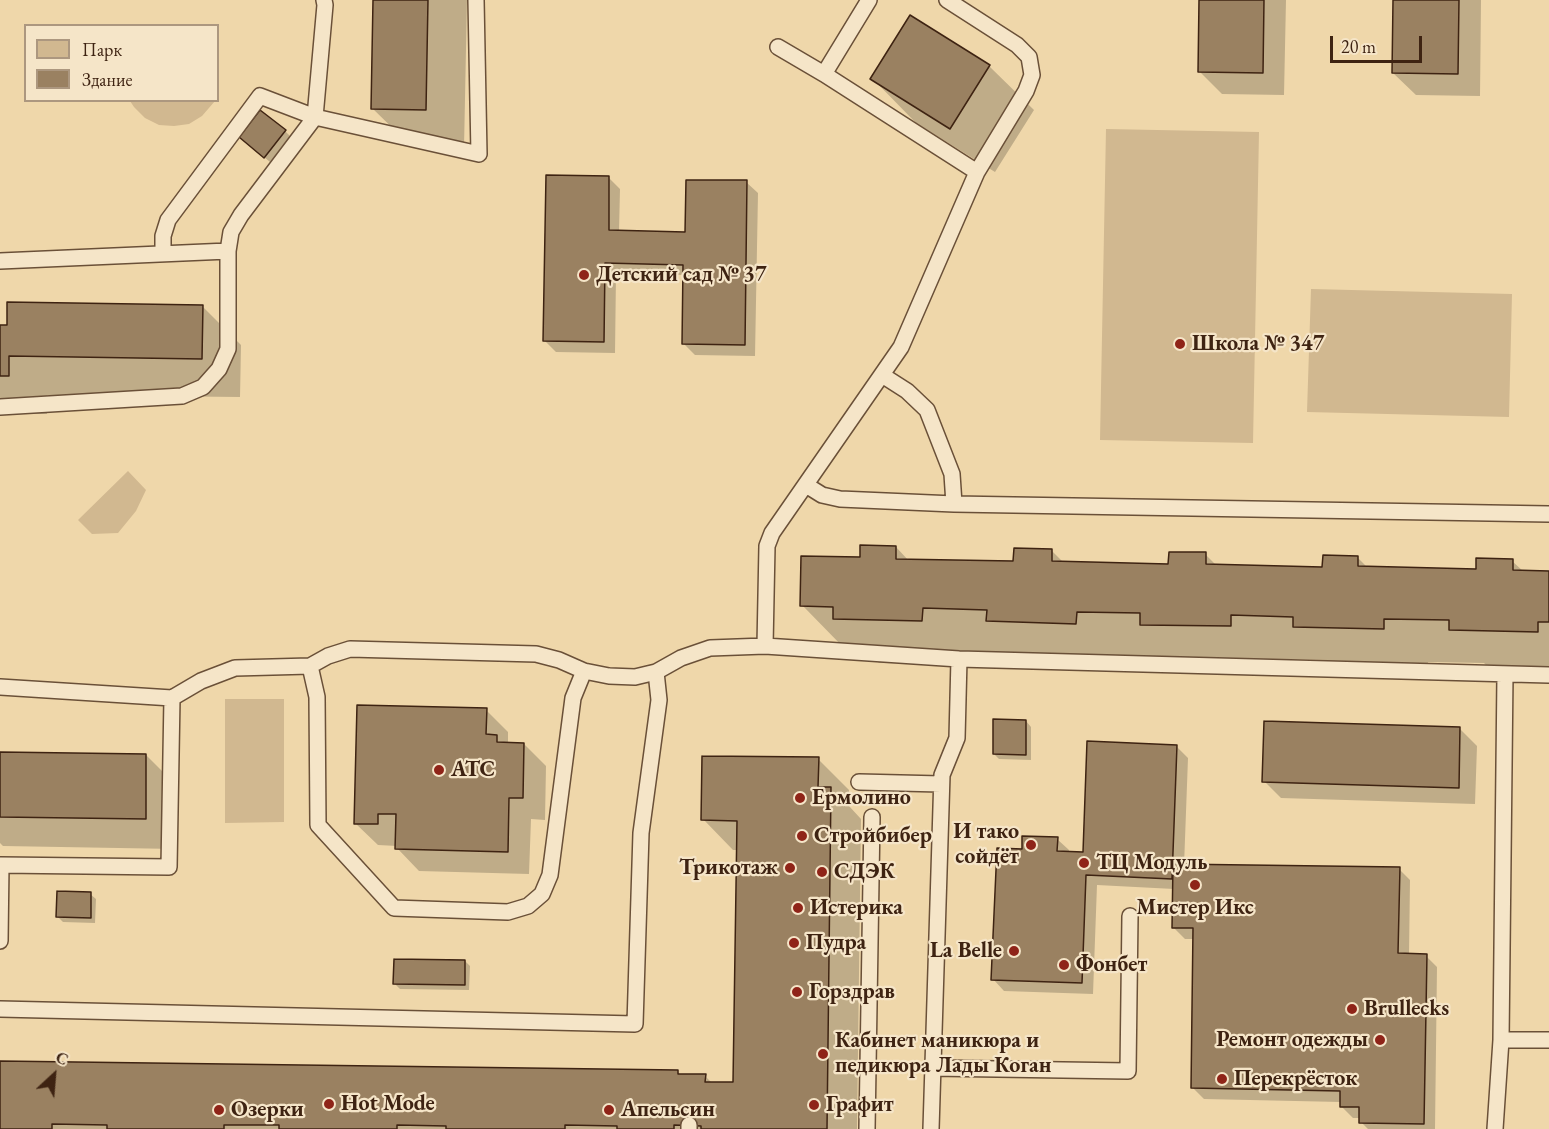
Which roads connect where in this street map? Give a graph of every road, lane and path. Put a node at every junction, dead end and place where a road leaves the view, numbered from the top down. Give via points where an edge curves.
1 (324, 0) edge
2 (476, 0) edge
3 (869, 0) edge
4 (947, 0) edge
5 (778, 47) dead end
6 (824, 74) junction
7 (315, 117) junction
8 (977, 172) junction
9 (228, 251) junction
10 (163, 253) junction
11 (0, 261) edge
12 (882, 375) junction
13 (0, 407) edge
14 (806, 485) junction
15 (954, 504) junction
16 (1548, 512) edge
17 (765, 646) junction
18 (959, 658) junction
19 (310, 666) junction
20 (584, 671) junction
21 (656, 672) junction
22 (1505, 674) junction
23 (1549, 675) edge
24 (0, 687) edge
25 (172, 698) junction
26 (859, 782) dead end
27 (941, 784) junction
28 (872, 817) dead end
29 (1, 864) edge
30 (1130, 916) dead end
31 (0, 941) edge
32 (0, 1009) edge
33 (1549, 1040) edge
34 (1502, 1041) junction
35 (932, 1068) junction
36 (867, 1129) edge
37 (931, 1129) edge
38 (1495, 1129) edge

1 - 7 lane
2 - 7 lane via 479,154
3 - 6 lane
4 - 8 lane via 1017,45 1029,57 1032,75 1026,91
5 - 6 lane
6 - 8 lane
7 - 9 lane via 241,215 231,232
7 - 10 lane via 260,96 168,220
8 - 12 lane via 901,347
9 - 10 lane
9 - 13 lane via 228,349 219,369 203,387 182,396
10 - 11 lane
12 - 14 lane
12 - 15 lane via 927,410 952,474
14 - 15 lane via 822,495 840,499
14 - 17 lane via 767,546
15 - 16 lane
17 - 18 lane
17 - 21 lane via 710,648
18 - 22 lane
18 - 27 lane via 957,738
19 - 20 lane via 350,649 536,654
19 - 20 lane via 317,697 318,825 394,908 508,912 528,906 542,894 550,874 573,698
19 - 25 lane via 235,668
20 - 21 lane via 635,677
21 - 32 lane via 658,700 641,833 635,1024
22 - 23 lane
22 - 34 lane
24 - 25 lane
25 - 29 lane via 169,867
26 - 27 lane
27 - 35 lane
28 - 36 lane
29 - 31 lane
30 - 35 lane via 1128,1071
33 - 34 lane
34 - 38 lane
35 - 37 lane

